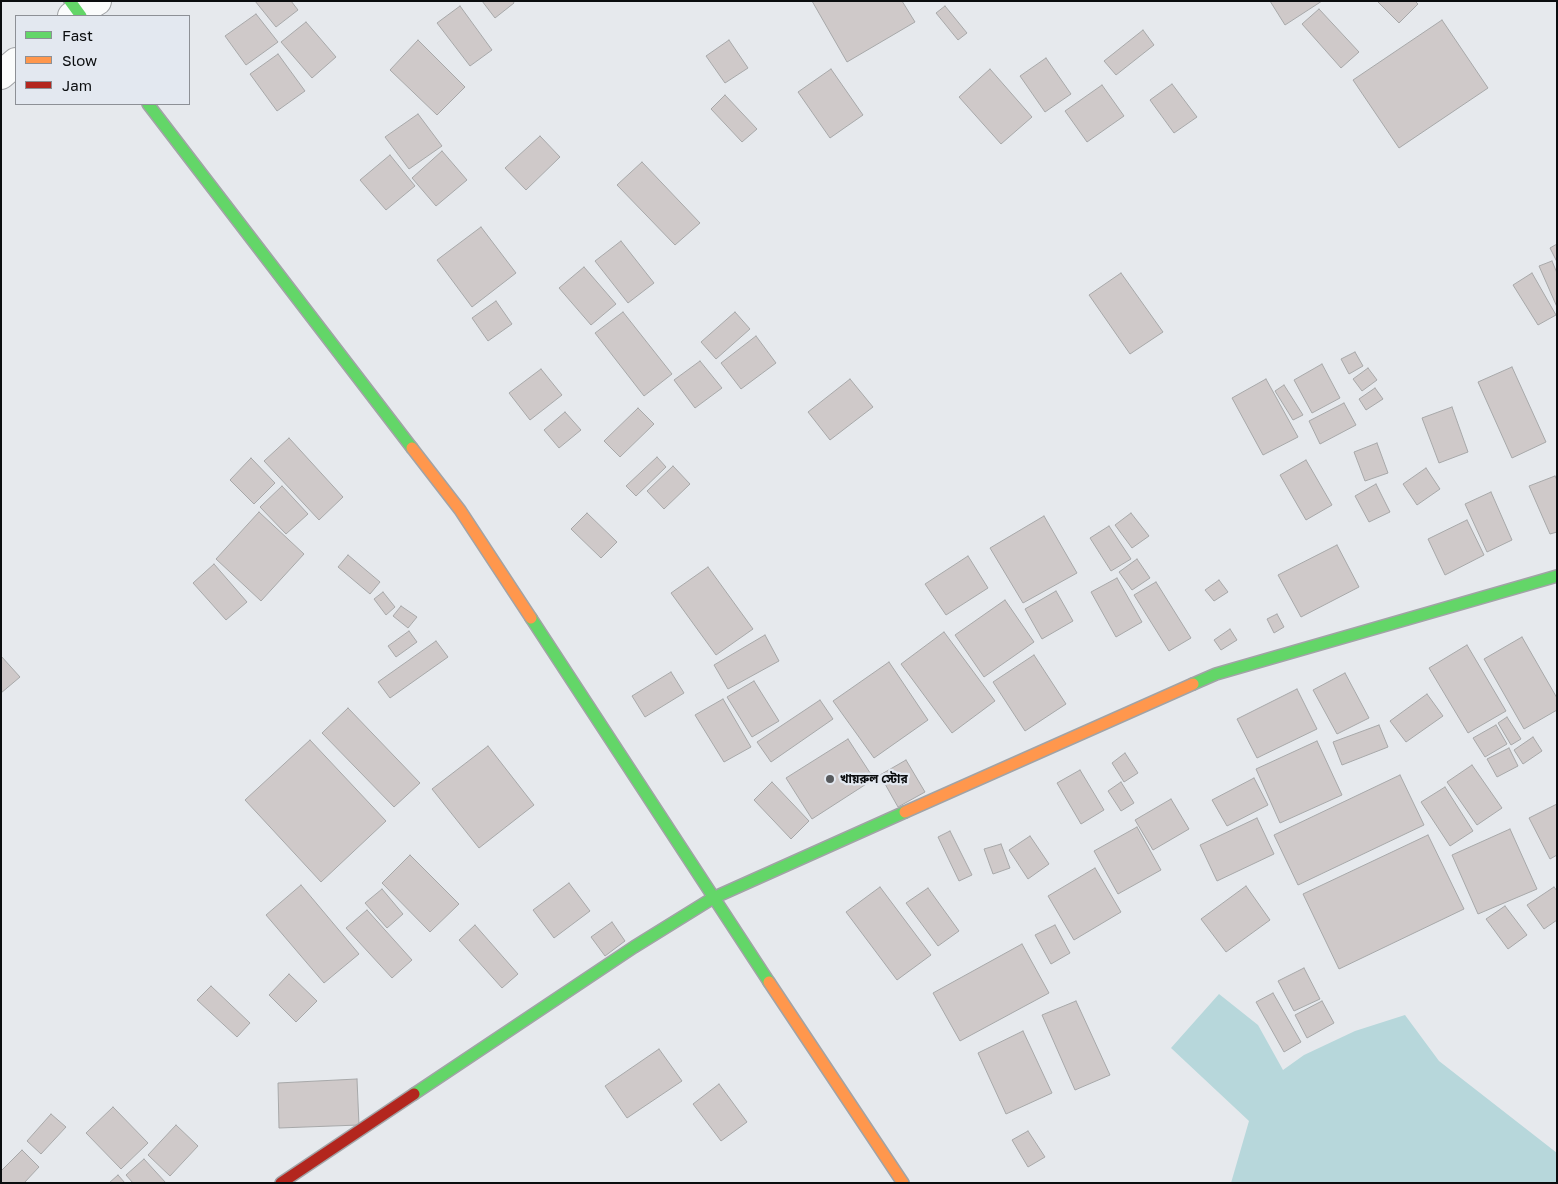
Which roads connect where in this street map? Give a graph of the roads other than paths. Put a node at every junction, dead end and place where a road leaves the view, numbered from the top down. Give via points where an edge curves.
1 (15, 63) edge
2 (1, 75) edge
3 (149, 105) edge
4 (1557, 576) edge
5 (714, 898) junction
6 (281, 1183) edge
7 (903, 1183) edge

1 - 2 street
3 - 5 main road via 460,510
4 - 5 main road via 1216,674
5 - 6 main road via 634,947
5 - 7 main road

